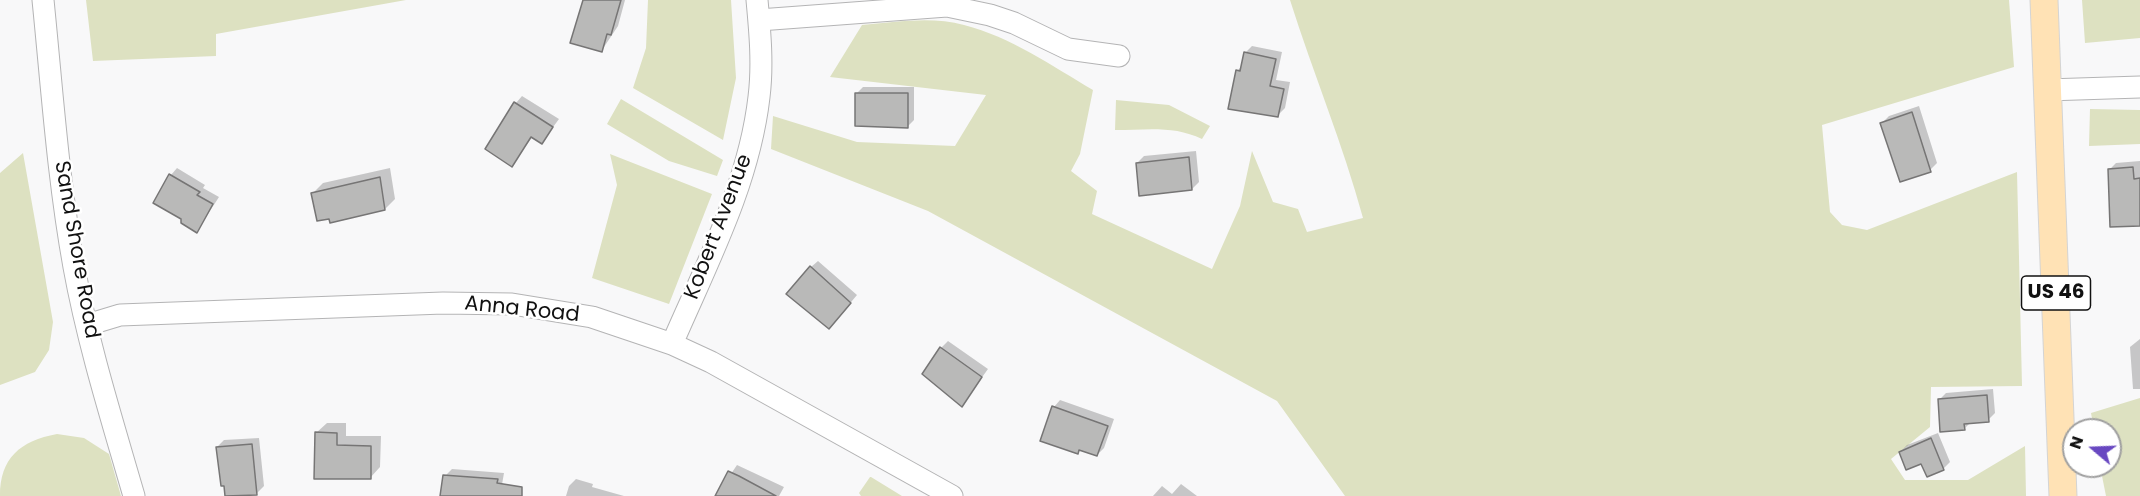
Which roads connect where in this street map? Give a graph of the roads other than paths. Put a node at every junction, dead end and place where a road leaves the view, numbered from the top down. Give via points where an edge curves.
1 (43, 0) edge
2 (2044, 0) edge
3 (758, 10) edge
4 (1119, 56) dead end
5 (2140, 87) edge
6 (2047, 90) junction
7 (87, 324) junction
8 (672, 344) junction
9 (134, 496) edge
10 (952, 496) edge
11 (2063, 496) edge

1 - 7 street, Sand Shore Road via 63,196
2 - 6 main road, US 46
3 - 4 street via 947,6 1014,23 1068,49
3 - 8 street, Kobert Avenue via 760,95 748,162
5 - 6 street
6 - 11 main road, US 46
7 - 8 street, Anna Road via 120,315 480,303 592,317
7 - 9 street, Sand Shore Road
8 - 10 street, Anna Road

